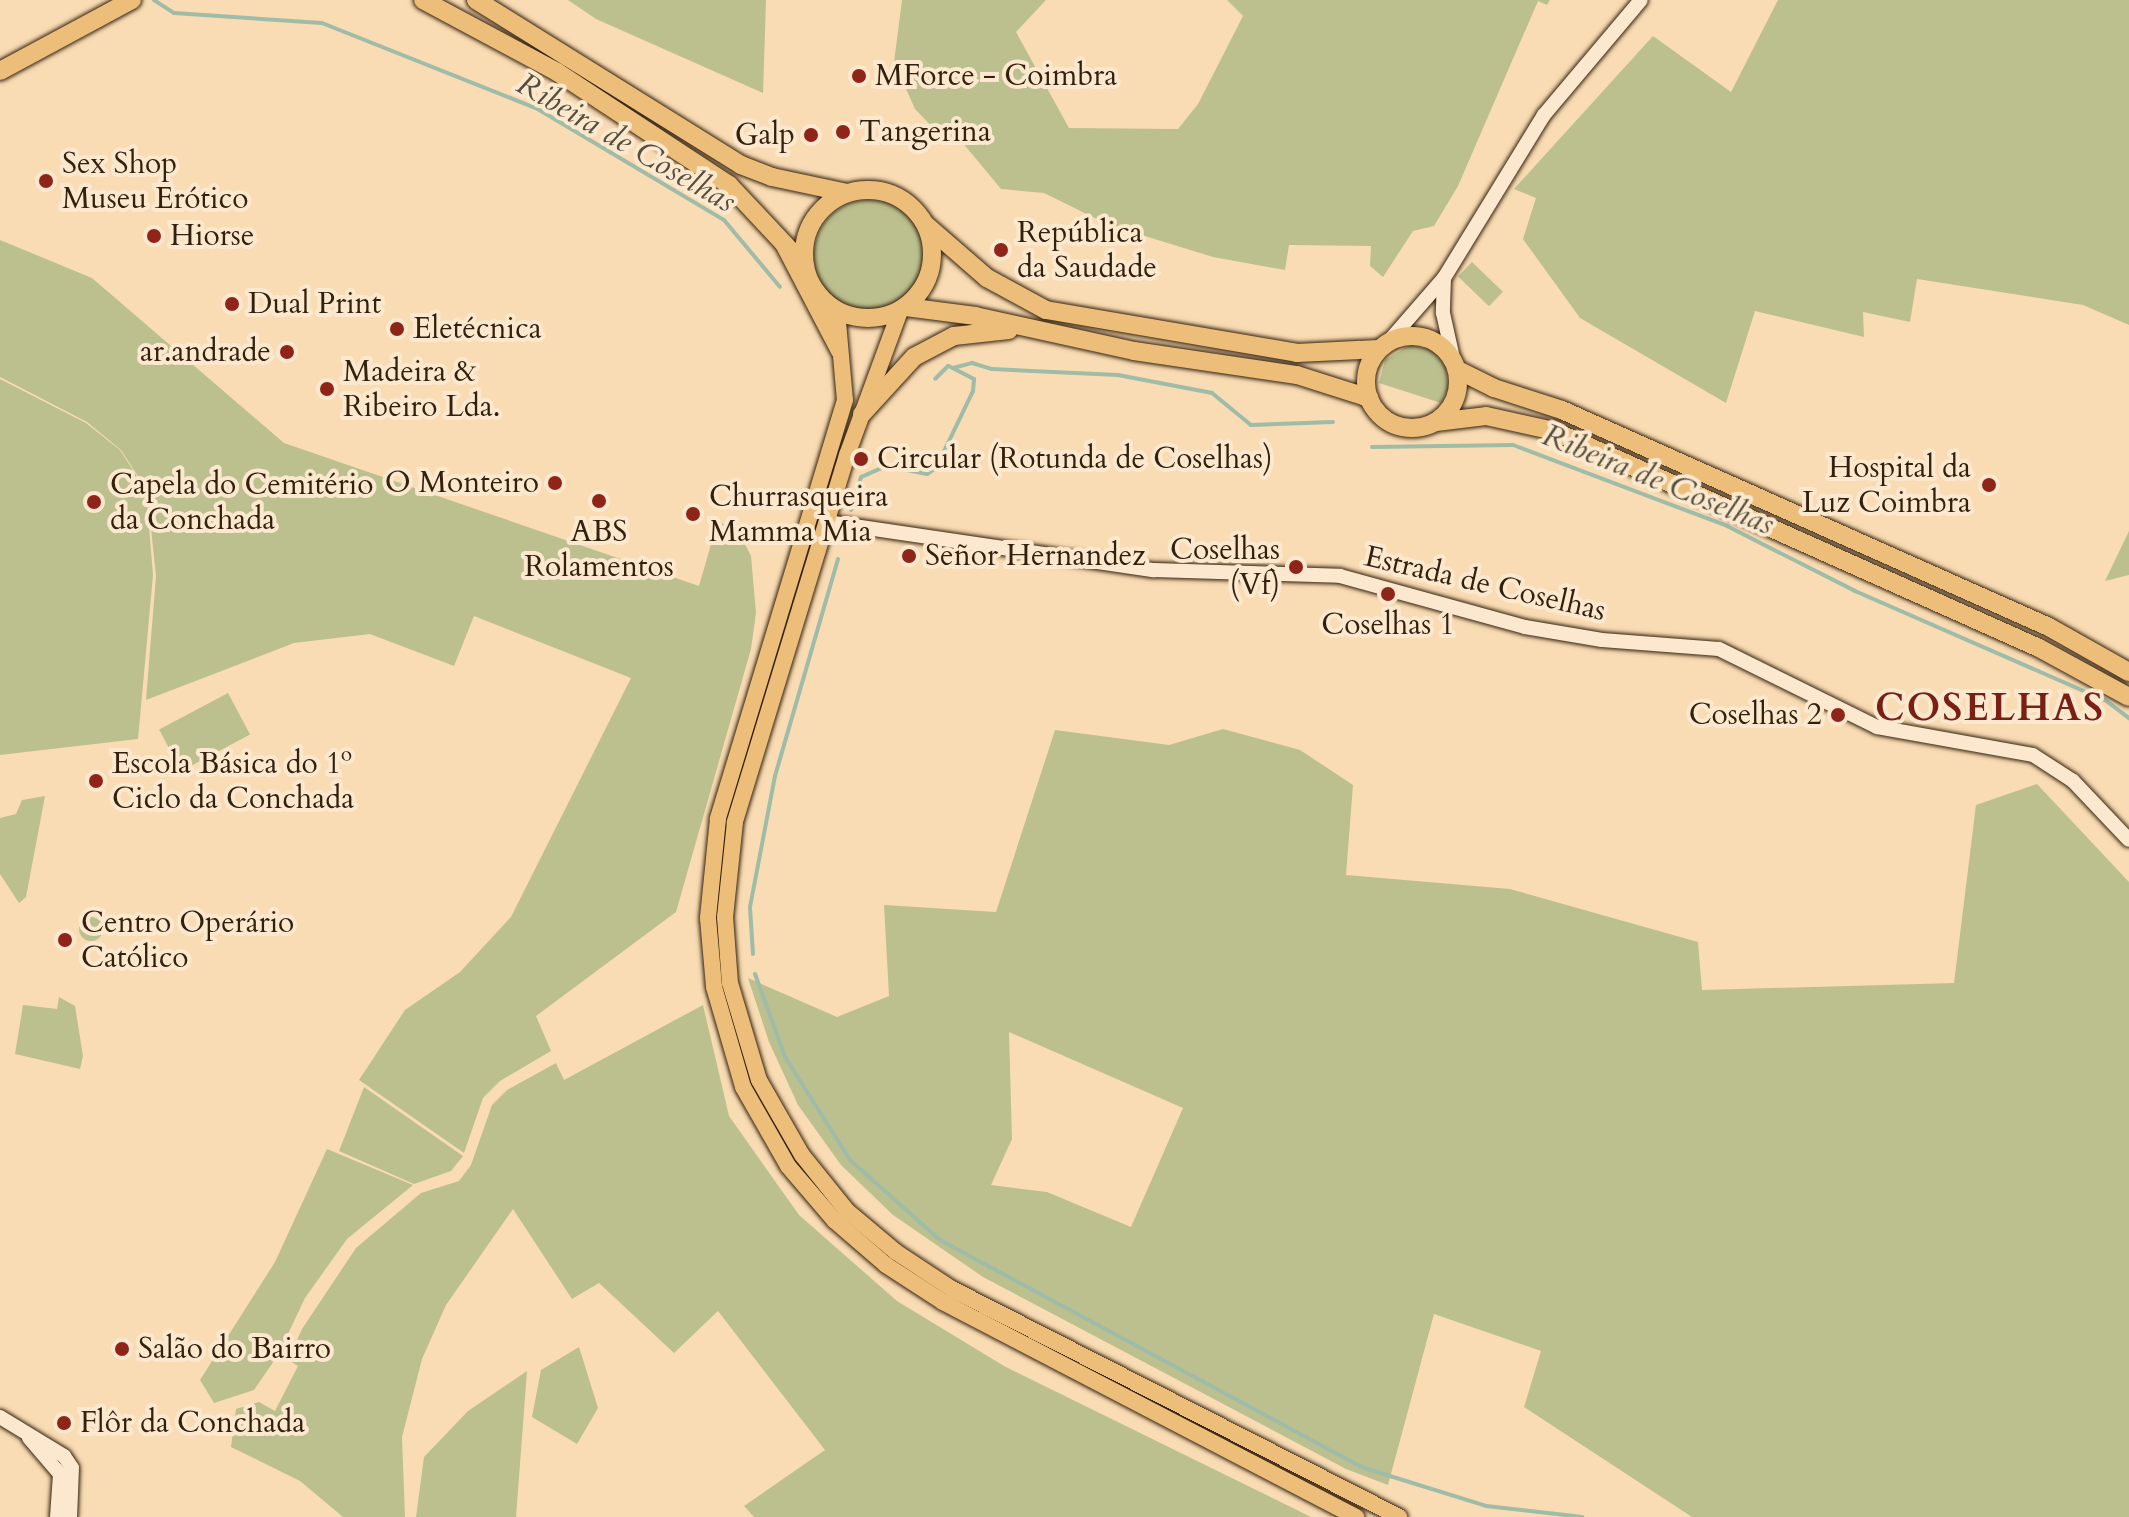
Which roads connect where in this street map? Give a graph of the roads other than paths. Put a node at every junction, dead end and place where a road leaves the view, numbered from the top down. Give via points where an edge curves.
1 (132, 0) edge
2 (423, 0) edge
3 (476, 0) edge
4 (1641, 0) edge
5 (0, 71) edge
6 (847, 193) junction
7 (926, 225) junction
8 (779, 235) junction
9 (805, 266) junction
10 (1444, 278) junction
11 (903, 309) junction
12 (837, 311) junction
13 (1038, 330) junction
14 (1384, 345) junction
15 (846, 363) junction
16 (1455, 364) junction
17 (1369, 398) junction
18 (862, 414) junction
19 (1436, 422) junction
20 (827, 522) junction
21 (2105, 658) junction
22 (2129, 661) edge
23 (2129, 672) edge
24 (2129, 697) edge
25 (2129, 840) edge
26 (0, 1417) edge
27 (20, 1430) junction
28 (65, 1515) edge
29 (1356, 1517) edge
30 (1399, 1517) edge

1 - 5 highway
2 - 8 highway via 488,31 610,106 729,185
3 - 6 highway via 741,165
4 - 10 street via 1544,115
6 - 7 highway via 872,190 897,196
6 - 9 highway via 812,222 804,243
7 - 11 highway via 931,270 922,291
7 - 14 highway via 987,278 1046,310 1297,353
8 - 9 highway
8 - 15 main road
9 - 12 highway via 822,299
10 - 14 street
10 - 16 street via 1443,313
11 - 12 highway via 869,319
11 - 13 highway
11 - 18 main road
12 - 15 main road
13 - 17 highway via 1134,351 1297,375
13 - 18 highway via 954,336 914,357
14 - 16 highway via 1417,335 1444,347
14 - 17 highway via 1367,372
15 - 29 main road via 840,418 718,819 710,946 714,987 743,1087 788,1166 835,1221 886,1265 943,1302
16 - 19 highway via 1456,400
16 - 21 highway via 1494,388 1562,410 2049,627
17 - 19 highway via 1396,425 1423,427
18 - 20 main road
19 - 24 highway via 1486,416 1554,431 2039,648
20 - 25 street, Estrada de Coselhas via 1137,568 1340,576 1525,627 1602,640 1719,649 1877,727 2033,755 2073,781
20 - 30 main road via 735,822 725,917 730,983 742,1032 779,1118 847,1211 952,1289
21 - 22 highway
21 - 23 highway
26 - 27 street
27 - 28 street via 60,1474
27 - 28 street via 43,1439 72,1468

